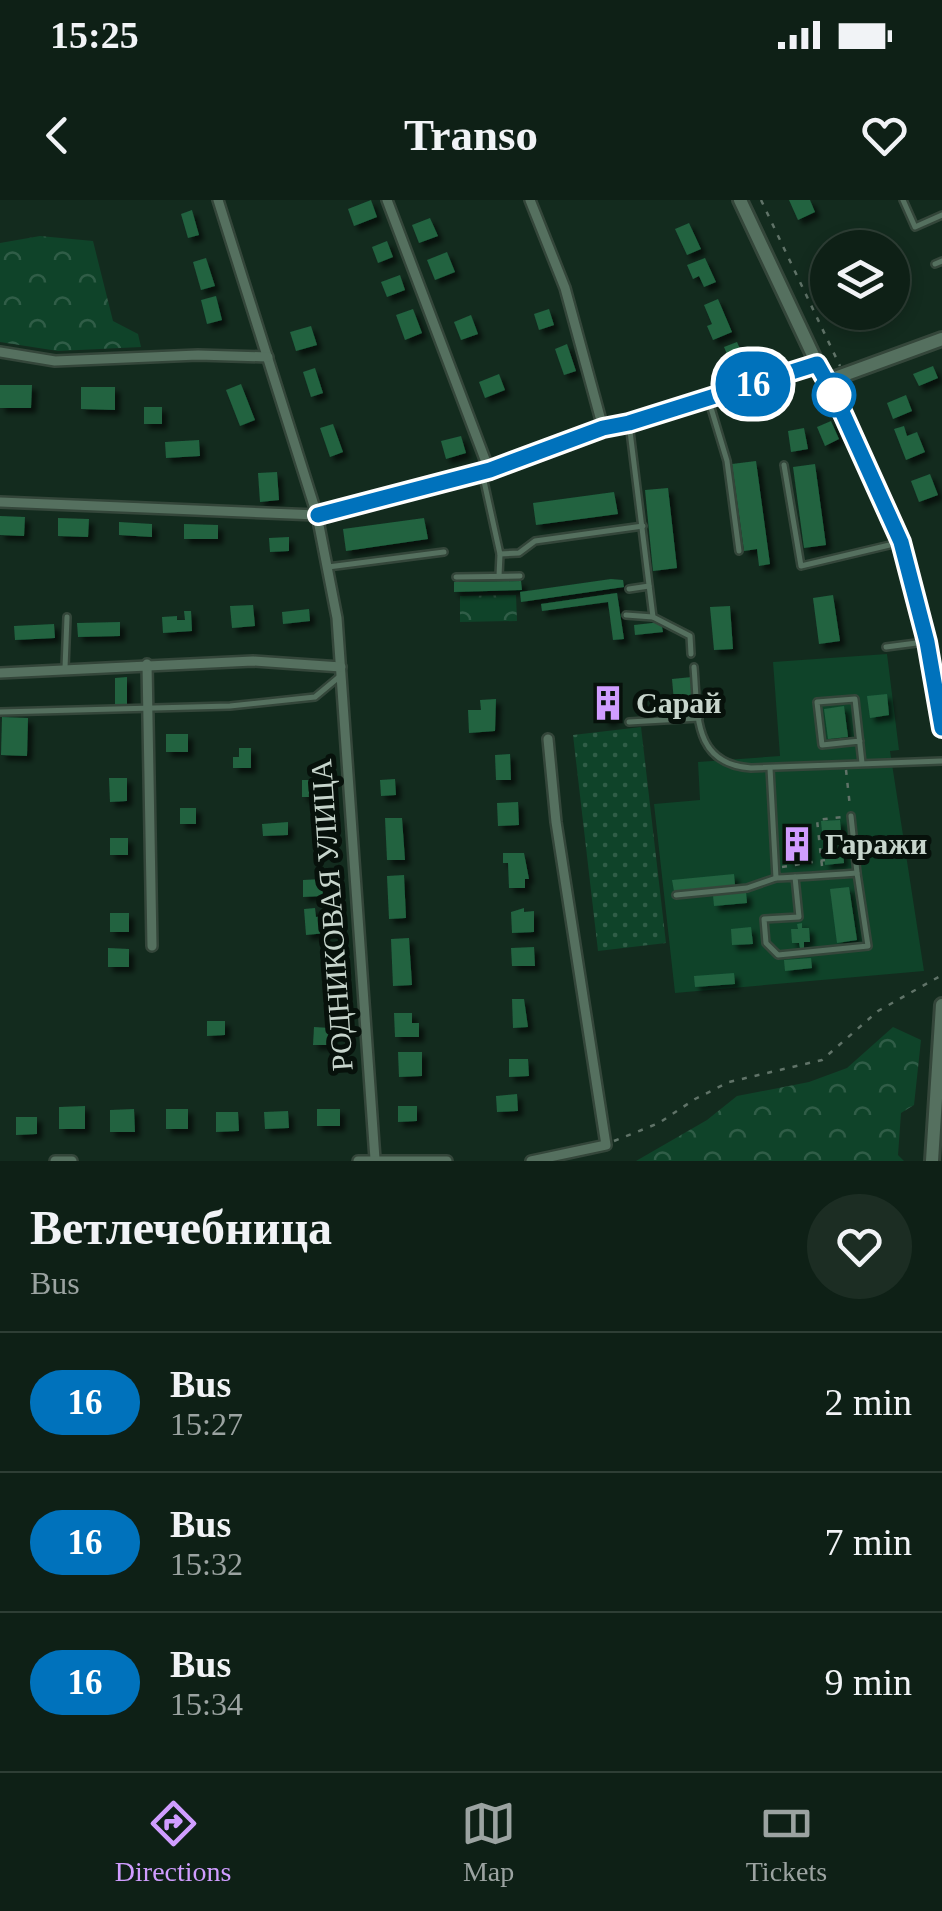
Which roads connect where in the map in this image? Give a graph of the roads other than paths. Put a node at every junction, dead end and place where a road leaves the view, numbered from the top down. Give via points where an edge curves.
1 (218, 200) edge
2 (387, 200) edge
3 (530, 200) edge
4 (740, 200) edge
5 (903, 200) edge
6 (942, 215) edge
7 (942, 339) edge
8 (0, 352) edge
9 (268, 356) junction
10 (817, 364) junction
11 (827, 381) junction
12 (708, 398) junction
13 (629, 423) junction
14 (603, 428) junction
15 (784, 466) dead end
16 (486, 471) junction
17 (0, 502) edge
18 (318, 515) junction
19 (643, 526) junction
20 (901, 542) junction
21 (739, 551) dead end
22 (444, 552) dead end
23 (500, 554) junction
24 (328, 567) junction
25 (500, 576) junction
26 (520, 576) dead end
27 (456, 577) dead end
28 (649, 586) junction
29 (629, 589) dead end
30 (626, 615) dead end
31 (67, 617) dead end
32 (653, 617) junction
33 (927, 642) junction
34 (886, 647) dead end
35 (691, 654) dead end
36 (148, 664) junction
37 (694, 667) dead end
38 (65, 668) junction
39 (341, 672) junction
40 (0, 674) edge
41 (148, 710) junction
42 (0, 712) edge
43 (698, 718) junction
44 (630, 722) dead end
45 (942, 728) edge
46 (548, 738) dead end
47 (860, 741) junction
48 (942, 761) edge
49 (862, 763) junction
50 (770, 768) junction
51 (851, 816) road end
52 (857, 873) junction
53 (795, 877) junction
54 (776, 878) junction
55 (676, 894) dead end
56 (152, 946) dead end
57 (942, 1006) edge
58 (374, 1160) edge
59 (408, 1160) edge
60 (55, 1161) edge
61 (72, 1161) edge
62 (358, 1161) edge
63 (447, 1161) edge
64 (531, 1161) edge
65 (932, 1161) edge

1 - 9 street, РОДНИКОВАЯ УЛИЦА
2 - 16 street
3 - 14 street via 565,288
4 - 10 main road
5 - 6 lane via 915,227
7 - 11 main road
8 - 9 street via 55,361
9 - 18 street, РОДНИКОВАЯ УЛИЦА
10 - 11 main road
10 - 12 street
11 - 20 main road
12 - 13 street
12 - 21 lane via 727,461
13 - 14 street
13 - 19 lane
14 - 16 street
15 - 20 lane via 801,566
16 - 18 street
16 - 23 lane
17 - 18 street
18 - 24 street, РОДНИКОВАЯ УЛИЦА
19 - 23 lane via 535,541 519,553
19 - 28 lane
20 - 33 main road
22 - 24 lane
23 - 25 lane
24 - 39 street, РОДНИКОВАЯ УЛИЦА
25 - 26 lane
25 - 27 lane
28 - 29 lane
28 - 32 lane
30 - 32 lane
31 - 38 lane
32 - 35 lane via 690,636
33 - 34 lane
33 - 45 main road
36 - 38 street
36 - 39 street via 253,661
36 - 41 street
37 - 43 lane
38 - 40 street
39 - 41 lane via 314,697
39 - 58 street, РОДНИКОВАЯ УЛИЦА
41 - 42 lane
41 - 56 street
43 - 44 lane
43 - 50 lane via 706,744 723,763
46 - 64 street via 606,1145
47 - 47 lane via 822,746 817,702 854,698
47 - 49 lane
48 - 49 lane
49 - 50 lane
50 - 54 lane
51 - 52 lane
52 - 53 lane
52 - 53 lane via 868,946 778,955 766,944 764,919 799,916
53 - 54 lane
54 - 55 lane via 748,888
57 - 65 main road
58 - 59 street
58 - 62 street
59 - 63 street
60 - 61 street

